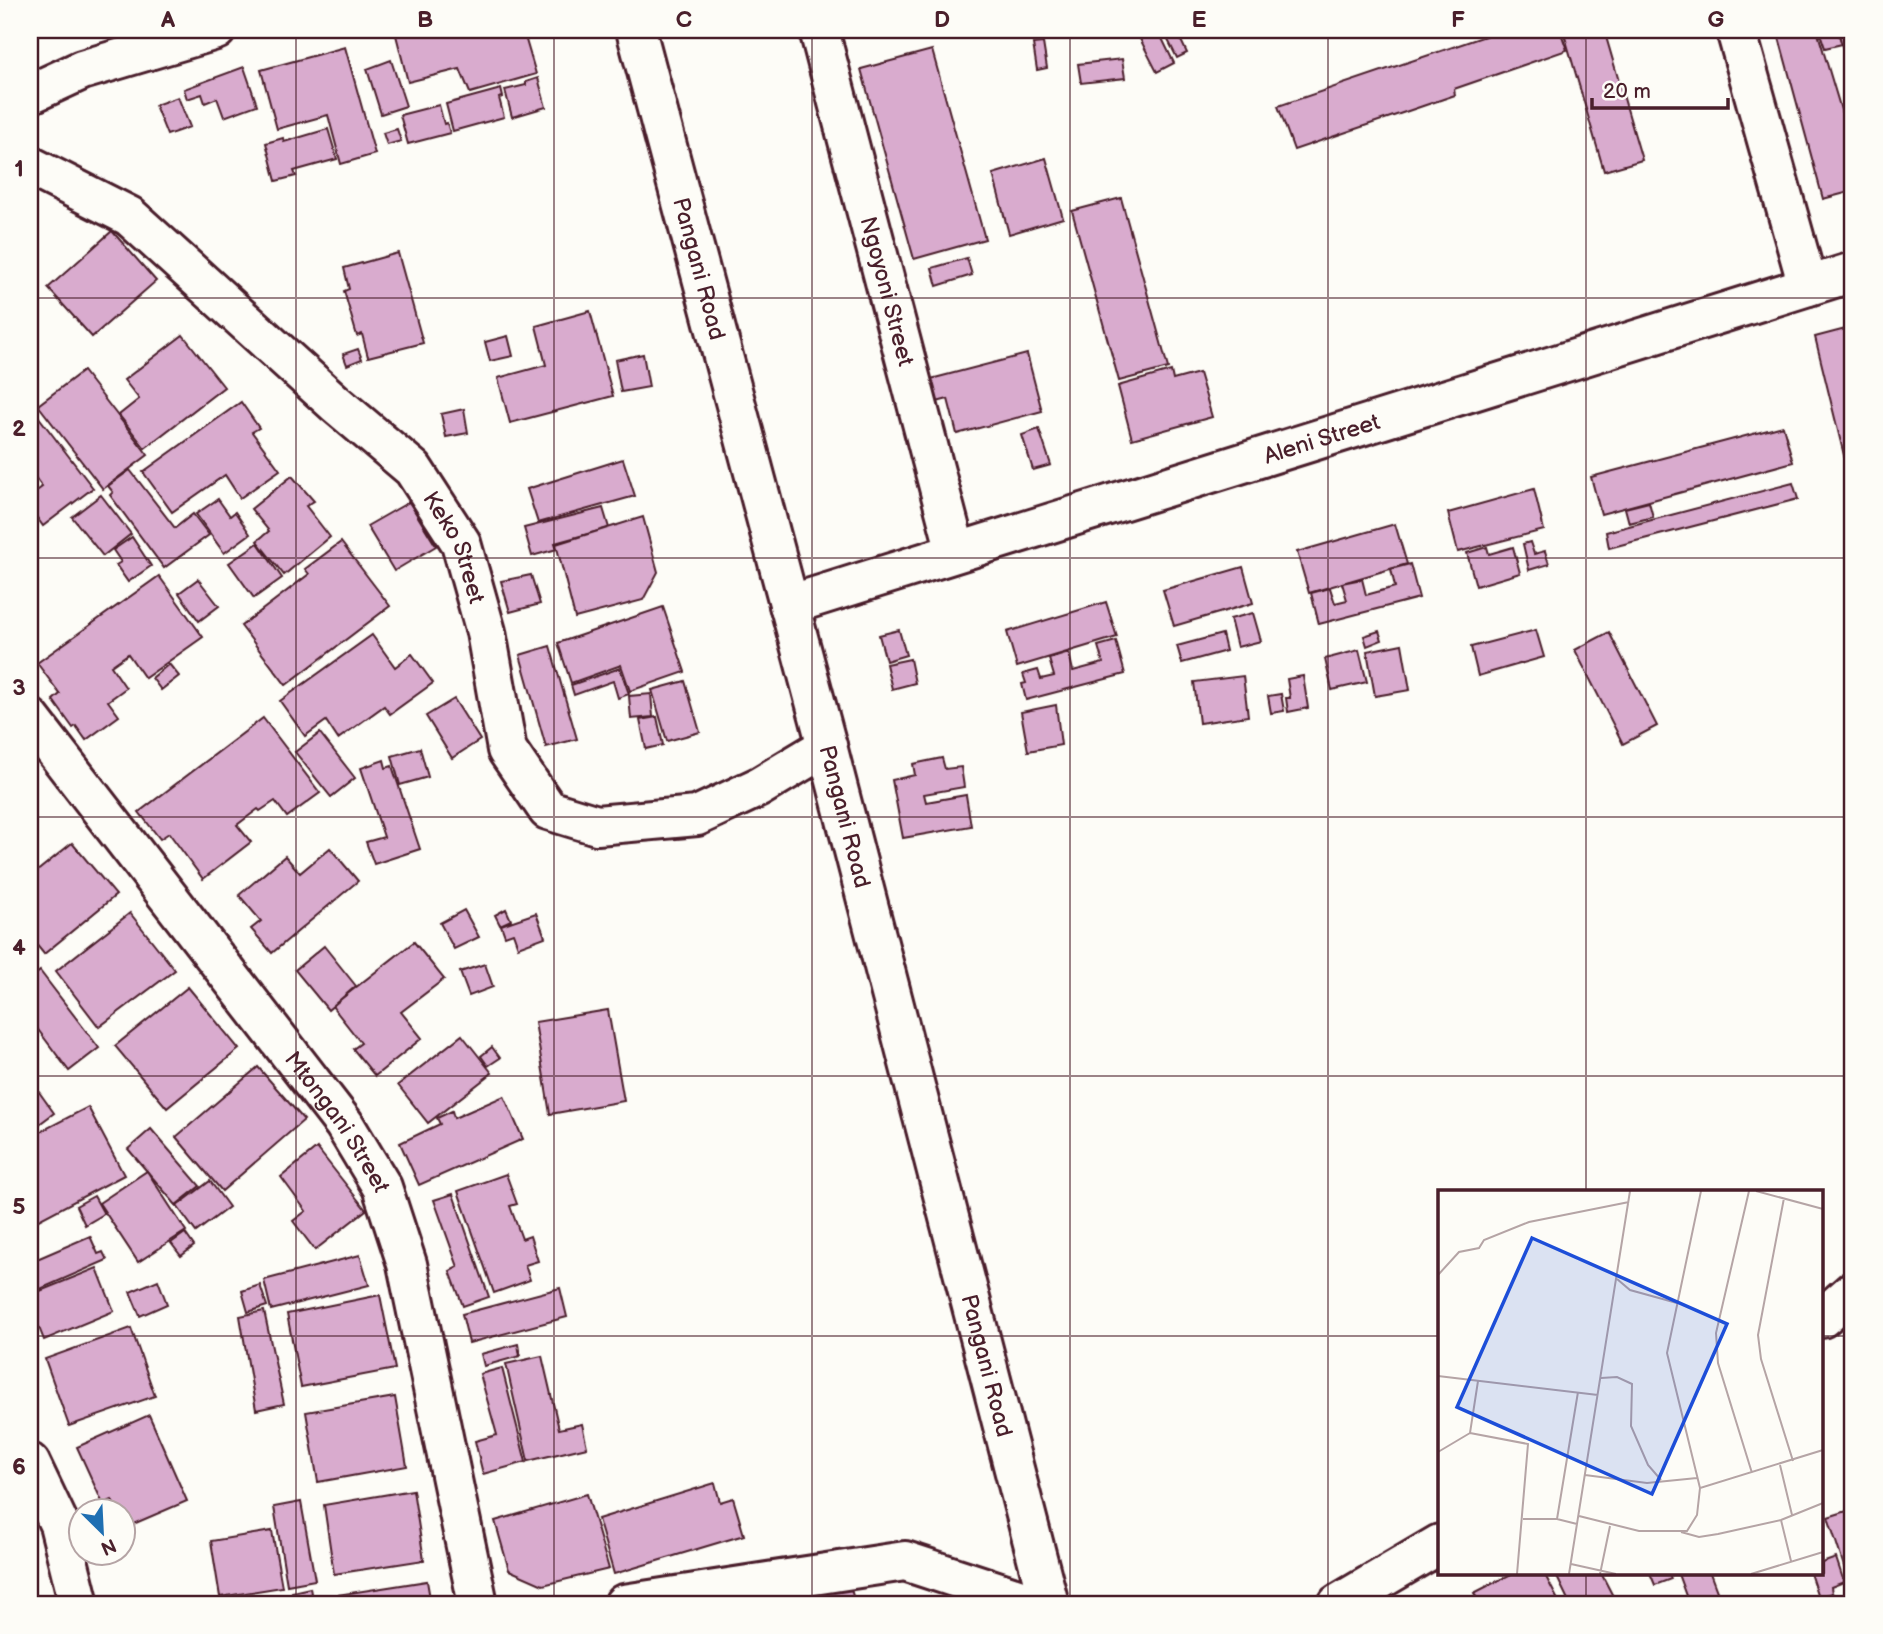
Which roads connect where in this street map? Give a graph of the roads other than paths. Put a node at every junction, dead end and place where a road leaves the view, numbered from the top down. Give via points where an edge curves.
1 (216, 30) edge
2 (636, 30) edge
3 (819, 30) edge
4 (1736, 30) edge
5 (30, 94) edge
6 (30, 166) edge
7 (1853, 272) edge
8 (1808, 286) junction
9 (956, 552) junction
10 (789, 605) junction
11 (30, 718) edge
12 (827, 747) junction
13 (1853, 1291) edge
14 (1824, 1316) edge
15 (30, 1462) edge
16 (1438, 1545) edge
17 (79, 1604) edge
18 (478, 1604) edge
19 (624, 1604) edge
20 (1036, 1604) edge
21 (1049, 1604) edge
22 (1338, 1604) edge

1 - 5 street via 82,70
2 - 10 street, Pangani Road
3 - 9 street, Ngoyoni Street
4 - 8 street
6 - 12 street, Keko Street via 129,216 413,469 461,544 486,632 507,750 548,810 597,825 697,816
7 - 8 street, Aleni Street
8 - 9 street, Aleni Street
9 - 10 street, Aleni Street
10 - 12 street, Pangani Road
11 - 18 street, Mtongani Street via 344,1124 382,1187 407,1264
12 - 21 street, Pangani Road
13 - 14 street
15 - 17 street via 60,1524
16 - 22 street
19 - 20 street via 905,1561

